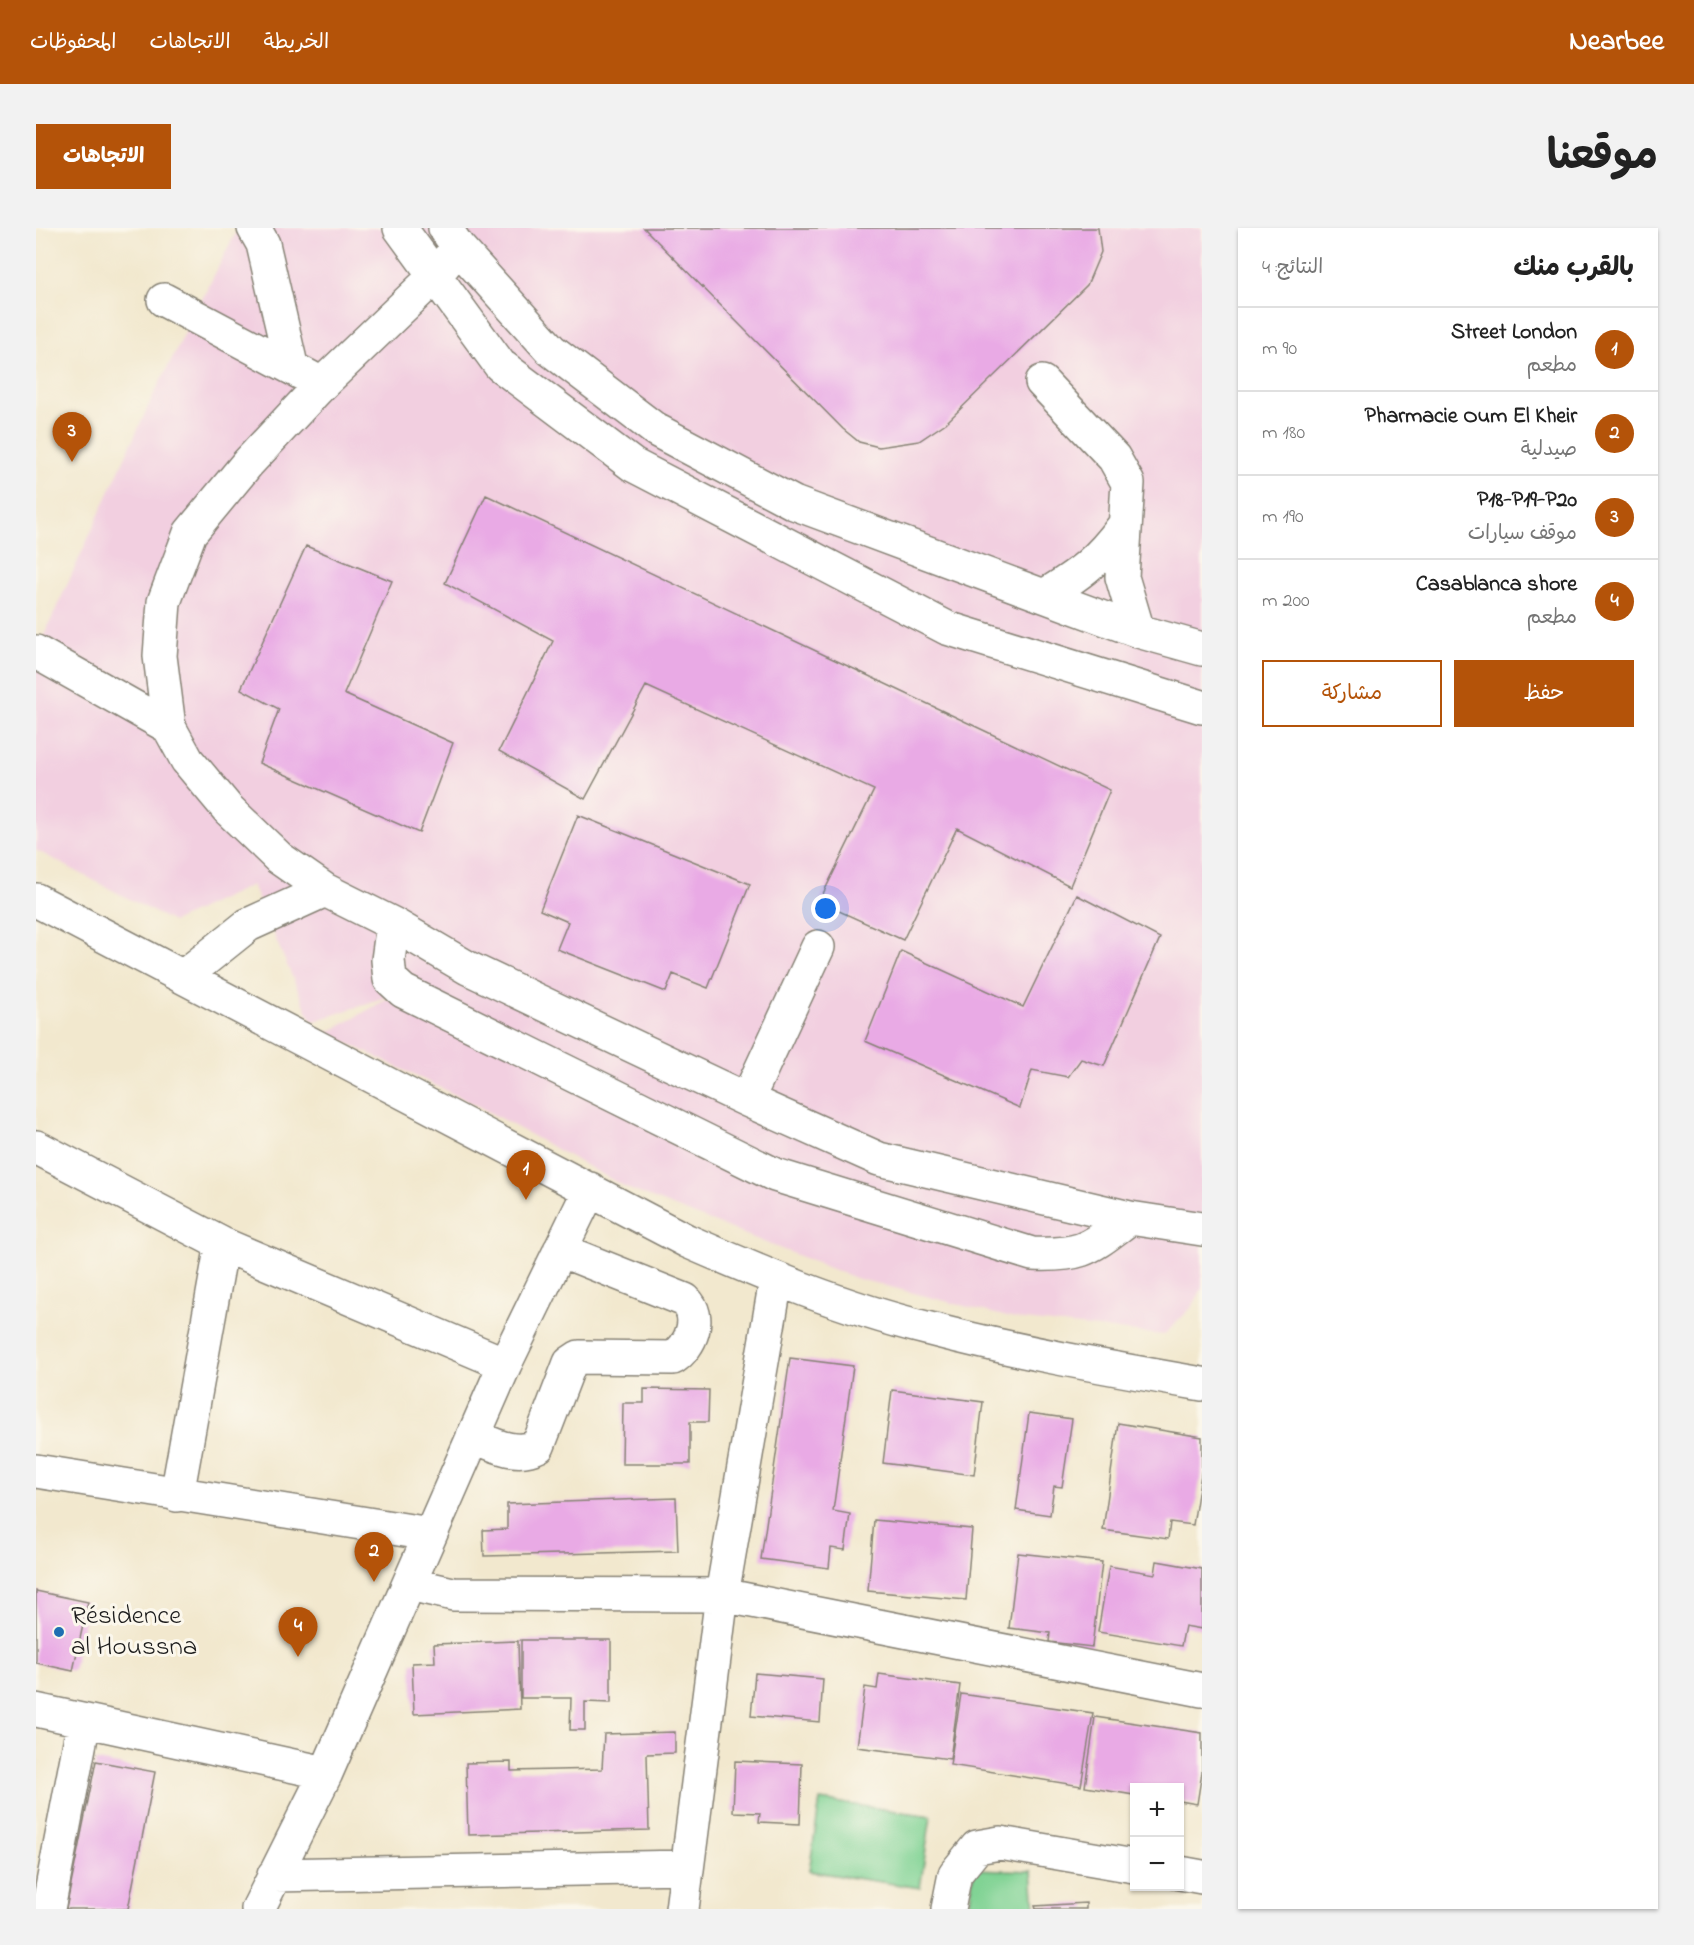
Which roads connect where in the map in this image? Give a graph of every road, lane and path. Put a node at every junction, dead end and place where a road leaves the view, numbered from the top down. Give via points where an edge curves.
1 (254, 228) edge
2 (400, 228) edge
3 (452, 238) edge
4 (435, 276) junction
5 (164, 300) dead end
6 (291, 365) junction
7 (1042, 382) dead end
8 (322, 384) junction
9 (1123, 526) junction
10 (1044, 596) junction
11 (1137, 631) junction
12 (1202, 649) edge
13 (36, 652) edge
14 (1202, 707) edge
15 (169, 727) junction
16 (325, 890) junction
17 (36, 900) edge
18 (393, 924) junction
19 (818, 947) dead end
20 (183, 977) junction
21 (747, 1100) junction
22 (36, 1147) edge
23 (590, 1189) junction
24 (1130, 1218) junction
25 (1202, 1229) edge
26 (222, 1244) junction
27 (560, 1250) junction
28 (776, 1280) junction
29 (505, 1364) junction
30 (1202, 1384) edge
31 (473, 1436) junction
32 (36, 1471) edge
33 (177, 1495) junction
34 (430, 1534) junction
35 (410, 1584) junction
36 (722, 1594) junction
37 (1202, 1690) edge
38 (36, 1710) edge
39 (84, 1720) junction
40 (326, 1773) junction
41 (1130, 1865) edge
42 (687, 1867) junction
43 (1184, 1874) edge
44 (274, 1875) junction
45 (1202, 1877) edge
46 (48, 1909) edge
47 (258, 1909) edge
48 (682, 1909) edge
49 (948, 1909) edge

1 - 6 street via 263,244
2 - 4 street
3 - 4 street
3 - 10 street via 551,350 656,430 794,503
4 - 8 street
4 - 14 street via 500,365 633,465 947,628
5 - 6 street
6 - 8 street
7 - 9 street via 1123,470 1128,483
8 - 15 street via 247,464 190,533 164,602 160,656
9 - 10 street via 1103,555
9 - 11 street via 1122,577
10 - 11 street
11 - 12 street
13 - 15 street
15 - 16 street via 187,760 228,809 279,858
16 - 18 street
16 - 20 street via 248,925
17 - 20 street
18 - 21 street via 468,968
18 - 24 street via 388,960 390,979 403,991 775,1175 1032,1254 1065,1255 1089,1249
19 - 21 street
20 - 23 street
21 - 24 street via 879,1159
22 - 26 street
23 - 27 street
23 - 28 street via 687,1241
24 - 25 street
26 - 29 street
26 - 33 street
27 - 29 street
27 - 31 street via 685,1300 695,1317 688,1344 673,1358 579,1357 570,1363 538,1446 527,1452 503,1449
28 - 30 street via 924,1328 1100,1367
28 - 36 street
29 - 31 street
31 - 34 street
32 - 33 street
33 - 34 street
34 - 35 street
35 - 36 street via 453,1594
35 - 40 street
36 - 37 street
36 - 42 street
38 - 39 street
39 - 40 street
39 - 46 street
40 - 44 street
41 - 49 street via 1000,1843 977,1847 955,1874
42 - 44 street
42 - 48 street
43 - 45 street
44 - 47 street

